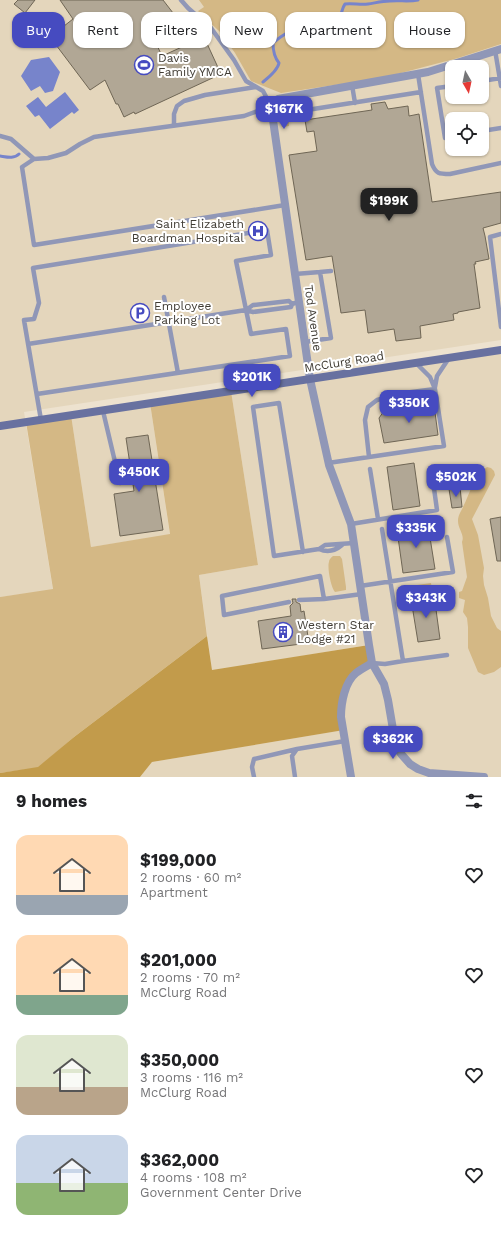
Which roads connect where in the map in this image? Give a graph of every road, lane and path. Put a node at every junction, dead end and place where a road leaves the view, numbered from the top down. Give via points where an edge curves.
1 (181, 0) edge
2 (498, 50) edge
3 (418, 74) junction
4 (500, 78) edge
5 (489, 80) edge
6 (352, 86) junction
7 (501, 86) edge
8 (256, 87) junction
9 (445, 87) edge
10 (421, 92) junction
11 (355, 103) junction
12 (271, 106) junction
13 (288, 114) dead end
14 (174, 126) junction
15 (501, 128) edge
16 (489, 130) edge
17 (0, 136) edge
18 (445, 138) edge
19 (34, 159) junction
20 (501, 163) edge
21 (285, 205) junction
22 (501, 234) edge
23 (332, 271) dead end
24 (320, 272) junction
25 (295, 274) junction
26 (164, 296) dead end
27 (296, 303) junction
28 (246, 310) junction
29 (169, 323) junction
30 (501, 327) edge
31 (305, 342) junction
32 (28, 344) junction
33 (501, 350) edge
34 (449, 358) junction
35 (416, 363) junction
36 (178, 373) junction
37 (310, 379) junction
38 (435, 389) junction
39 (37, 394) junction
40 (103, 411) junction
41 (41, 420) junction
42 (0, 426) edge
43 (369, 457) junction
44 (328, 463) junction
45 (370, 469) dead end
46 (432, 474) dead end
47 (120, 483) dead end
48 (378, 519) junction
49 (351, 524) junction
50 (382, 529) dead end
51 (447, 537) dead end
52 (354, 544) junction
53 (303, 552) junction
54 (390, 581) junction
55 (361, 590) junction
56 (324, 599) junction
57 (299, 600) dead end
58 (289, 602) dead end
59 (447, 655) dead end
60 (402, 661) junction
61 (372, 663) junction
62 (345, 741) junction
63 (297, 749) junction
64 (439, 775) edge
65 (254, 777) edge
66 (295, 777) edge
67 (351, 777) edge
68 (484, 777) edge

1 - 8 lane via 211,28 246,81
2 - 3 street
2 - 4 lane
3 - 6 street
3 - 10 lane
4 - 5 lane
4 - 7 lane
6 - 11 lane
6 - 12 street via 278,98
8 - 12 lane via 263,91
8 - 14 lane via 184,101 177,106
9 - 18 lane via 437,88
10 - 11 lane
10 - 20 lane via 435,170 441,174 450,174
11 - 13 lane
12 - 14 lane via 244,116
12 - 21 street, Tod Avenue
14 - 19 lane via 94,138 66,153
15 - 16 lane
17 - 19 lane via 11,139
19 - 21 lane via 22,167 34,245
21 - 25 street, Tod Avenue
22 - 30 lane via 490,237
23 - 24 lane
24 - 25 lane
24 - 31 lane via 331,338
25 - 27 street, Tod Avenue
26 - 29 lane
27 - 28 lane via 291,307 253,312
27 - 28 lane via 289,301 253,305
27 - 31 street, Tod Avenue
28 - 29 lane
28 - 32 lane via 236,261 271,256 267,230 32,268 39,303 34,319 24,320
28 - 36 lane via 251,334 286,329 290,356
29 - 32 lane
29 - 36 lane
31 - 37 street, Tod Avenue
32 - 39 lane
33 - 34 street, McClurg Road
34 - 35 street, McClurg Road
34 - 38 lane via 437,376
35 - 37 street, McClurg Road
35 - 38 lane via 430,377
36 - 39 lane
37 - 40 street, McClurg Road
37 - 44 street, Tod Avenue
38 - 43 lane via 377,400 368,407 365,420
38 - 43 lane via 444,446
39 - 41 lane
40 - 41 street, McClurg Road
40 - 47 lane
41 - 42 street, McClurg Road
43 - 44 lane
44 - 49 street, Tod Avenue
45 - 48 lane
46 - 48 lane via 437,510
48 - 49 lane
49 - 52 street, Tod Avenue
50 - 54 lane
51 - 54 lane via 453,572
52 - 53 lane via 342,545 335,551 319,549
52 - 55 street, Tod Avenue
53 - 53 lane via 274,556 254,407 279,403
54 - 55 lane
54 - 60 lane
55 - 56 lane
55 - 61 street, Tod Avenue
56 - 57 lane
56 - 58 lane via 320,576 222,596 224,615
59 - 60 lane
60 - 61 lane
61 - 62 street via 356,673 345,692 341,716
61 - 64 street via 384,684 396,747 410,764
62 - 63 lane
62 - 67 street
63 - 65 lane via 254,759
63 - 66 lane via 292,756
64 - 68 street

